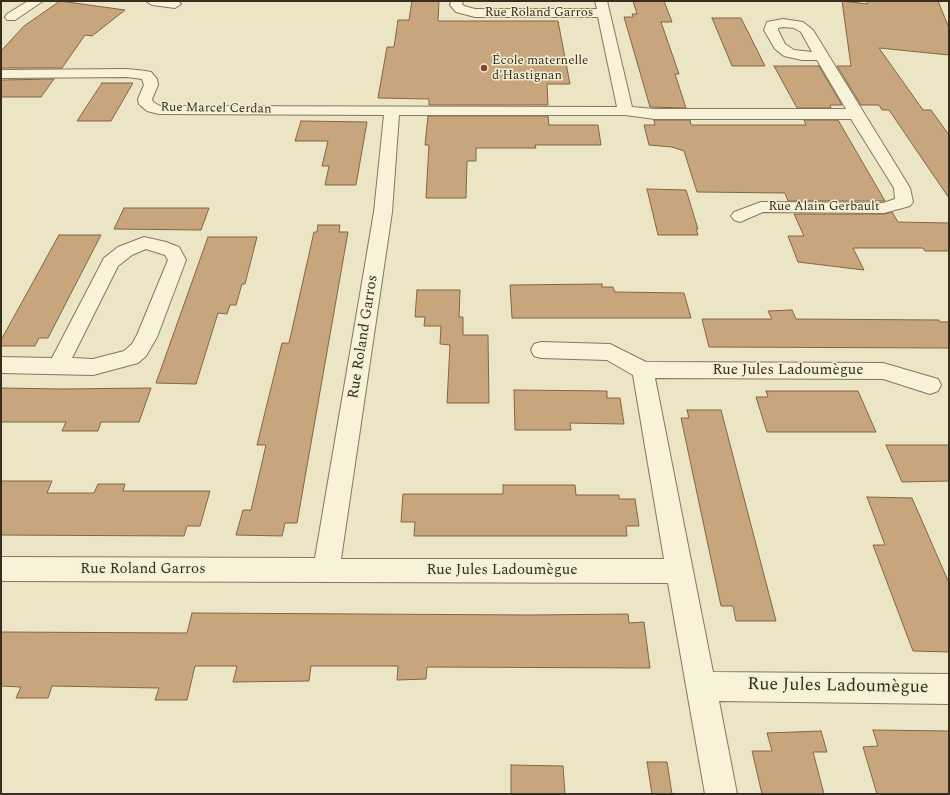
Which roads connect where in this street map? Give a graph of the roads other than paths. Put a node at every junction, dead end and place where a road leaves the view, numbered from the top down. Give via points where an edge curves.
1 (37, 1) edge
2 (152, 1) edge
3 (457, 1) edge
4 (175, 4) dead end
5 (567, 7) edge
6 (603, 7) edge
7 (6, 17) edge
8 (1, 29) edge
9 (821, 56) dead end
10 (1, 74) edge
11 (392, 111) junction
12 (625, 111) junction
13 (856, 114) junction
14 (740, 216) dead end
15 (541, 350) dead end
16 (1, 365) edge
17 (58, 366) junction
18 (644, 370) junction
19 (930, 385) dead end
20 (1, 569) edge
21 (326, 571) junction
22 (679, 571) junction
23 (702, 686) junction
24 (949, 689) edge
25 (721, 794) edge

1 - 7 street
2 - 4 street
3 - 5 street, Rue Roland Garros via 456,5 460,9 475,13
5 - 6 street, Rue Roland Garros
6 - 12 street, Rue Roland Garros
7 - 8 street
9 - 13 street, Rue Alain Gerbault
10 - 11 street, Rue Marcel Cerdan via 146,75 151,85 145,99 146,104 159,110
11 - 12 street
11 - 21 street, Rue Roland Garros via 383,212
12 - 13 street via 656,114
13 - 14 street, Rue Alain Gerbault via 902,188 904,202 884,208 761,207
15 - 18 street, Rue Jules Ladoumègue via 610,352
16 - 17 street
17 - 17 street via 93,367 131,357 139,350 147,338 176,260 172,251 144,244 124,251 111,262
18 - 19 street, Rue Jules Ladoumègue via 883,371
18 - 22 street
20 - 21 street, Rue Roland Garros
21 - 22 street, Rue Jules Ladoumègue
22 - 23 street
23 - 24 street, Rue Jules Ladoumègue
23 - 25 street

